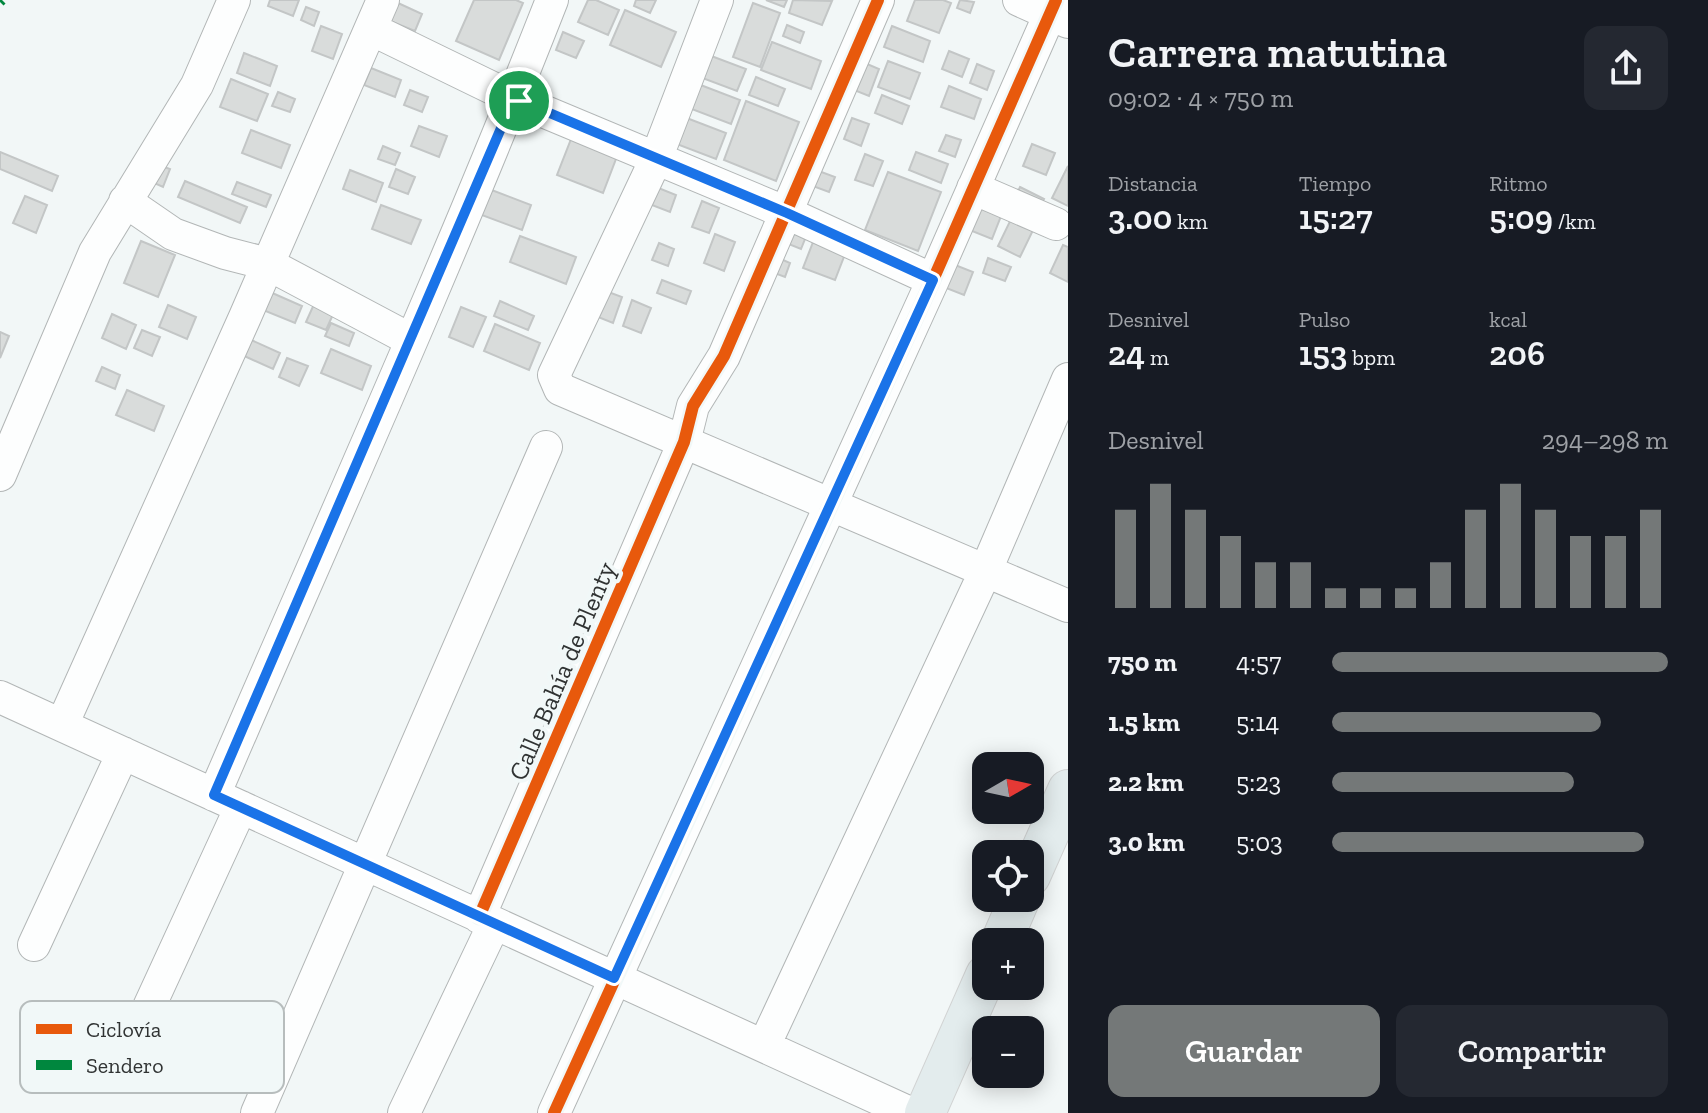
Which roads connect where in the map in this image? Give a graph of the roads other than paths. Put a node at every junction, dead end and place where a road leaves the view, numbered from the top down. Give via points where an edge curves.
1 (234, 0) edge
2 (552, 0) edge
3 (717, 0) edge
4 (878, 0) edge
5 (1019, 0) edge
6 (1058, 12) edge
7 (377, 14) edge
8 (514, 98) junction
9 (656, 159) junction
10 (973, 188) junction
11 (125, 201) junction
12 (787, 213) junction
13 (1056, 224) dead end
14 (268, 264) junction
15 (933, 280) junction
16 (411, 340) junction
17 (1068, 379) edge
18 (1060, 418) edge
19 (684, 442) junction
20 (546, 447) dead end
21 (0, 475) edge
22 (829, 503) junction
23 (986, 570) junction
24 (1068, 606) edge
25 (0, 697) edge
26 (62, 725) junction
27 (123, 753) junction
28 (1068, 790) edge
29 (227, 801) junction
30 (1044, 844) edge
31 (366, 865) junction
32 (487, 920) junction
33 (34, 945) dead end
34 (614, 978) junction
35 (975, 1000) edge
36 (149, 1001) edge
37 (764, 1046) junction
38 (284, 1052) edge
39 (266, 1093) edge
40 (257, 1113) edge
41 (404, 1113) edge
42 (554, 1113) edge
43 (910, 1113) edge
44 (925, 1113) edge

1 - 11 street via 197,85
2 - 8 street
3 - 9 street
4 - 12 street, Calle Bahía de Plenty
5 - 6 street
6 - 10 street
7 - 8 street
7 - 14 street
8 - 9 street
8 - 16 street
9 - 12 street
9 - 19 street via 554,375 560,389
10 - 13 street
10 - 15 street
11 - 14 street via 173,234
11 - 21 street via 95,252
12 - 15 street
12 - 19 street, Calle Bahía de Plenty via 724,356 693,406
14 - 16 street
14 - 26 street
15 - 22 street
16 - 29 street
17 - 18 street
18 - 23 street
19 - 22 street
19 - 32 street, Calle Bahía de Plenty
20 - 31 street
22 - 23 street
22 - 34 street
23 - 24 street
23 - 37 street
25 - 26 street
26 - 27 street
27 - 29 street
27 - 33 street
28 - 30 main road
29 - 31 street
29 - 36 street
31 - 32 street
31 - 38 street
32 - 34 street
32 - 41 street, Calle Bahía de Plenty
34 - 37 street
34 - 42 street
35 - 44 main road
37 - 43 street
39 - 40 street

